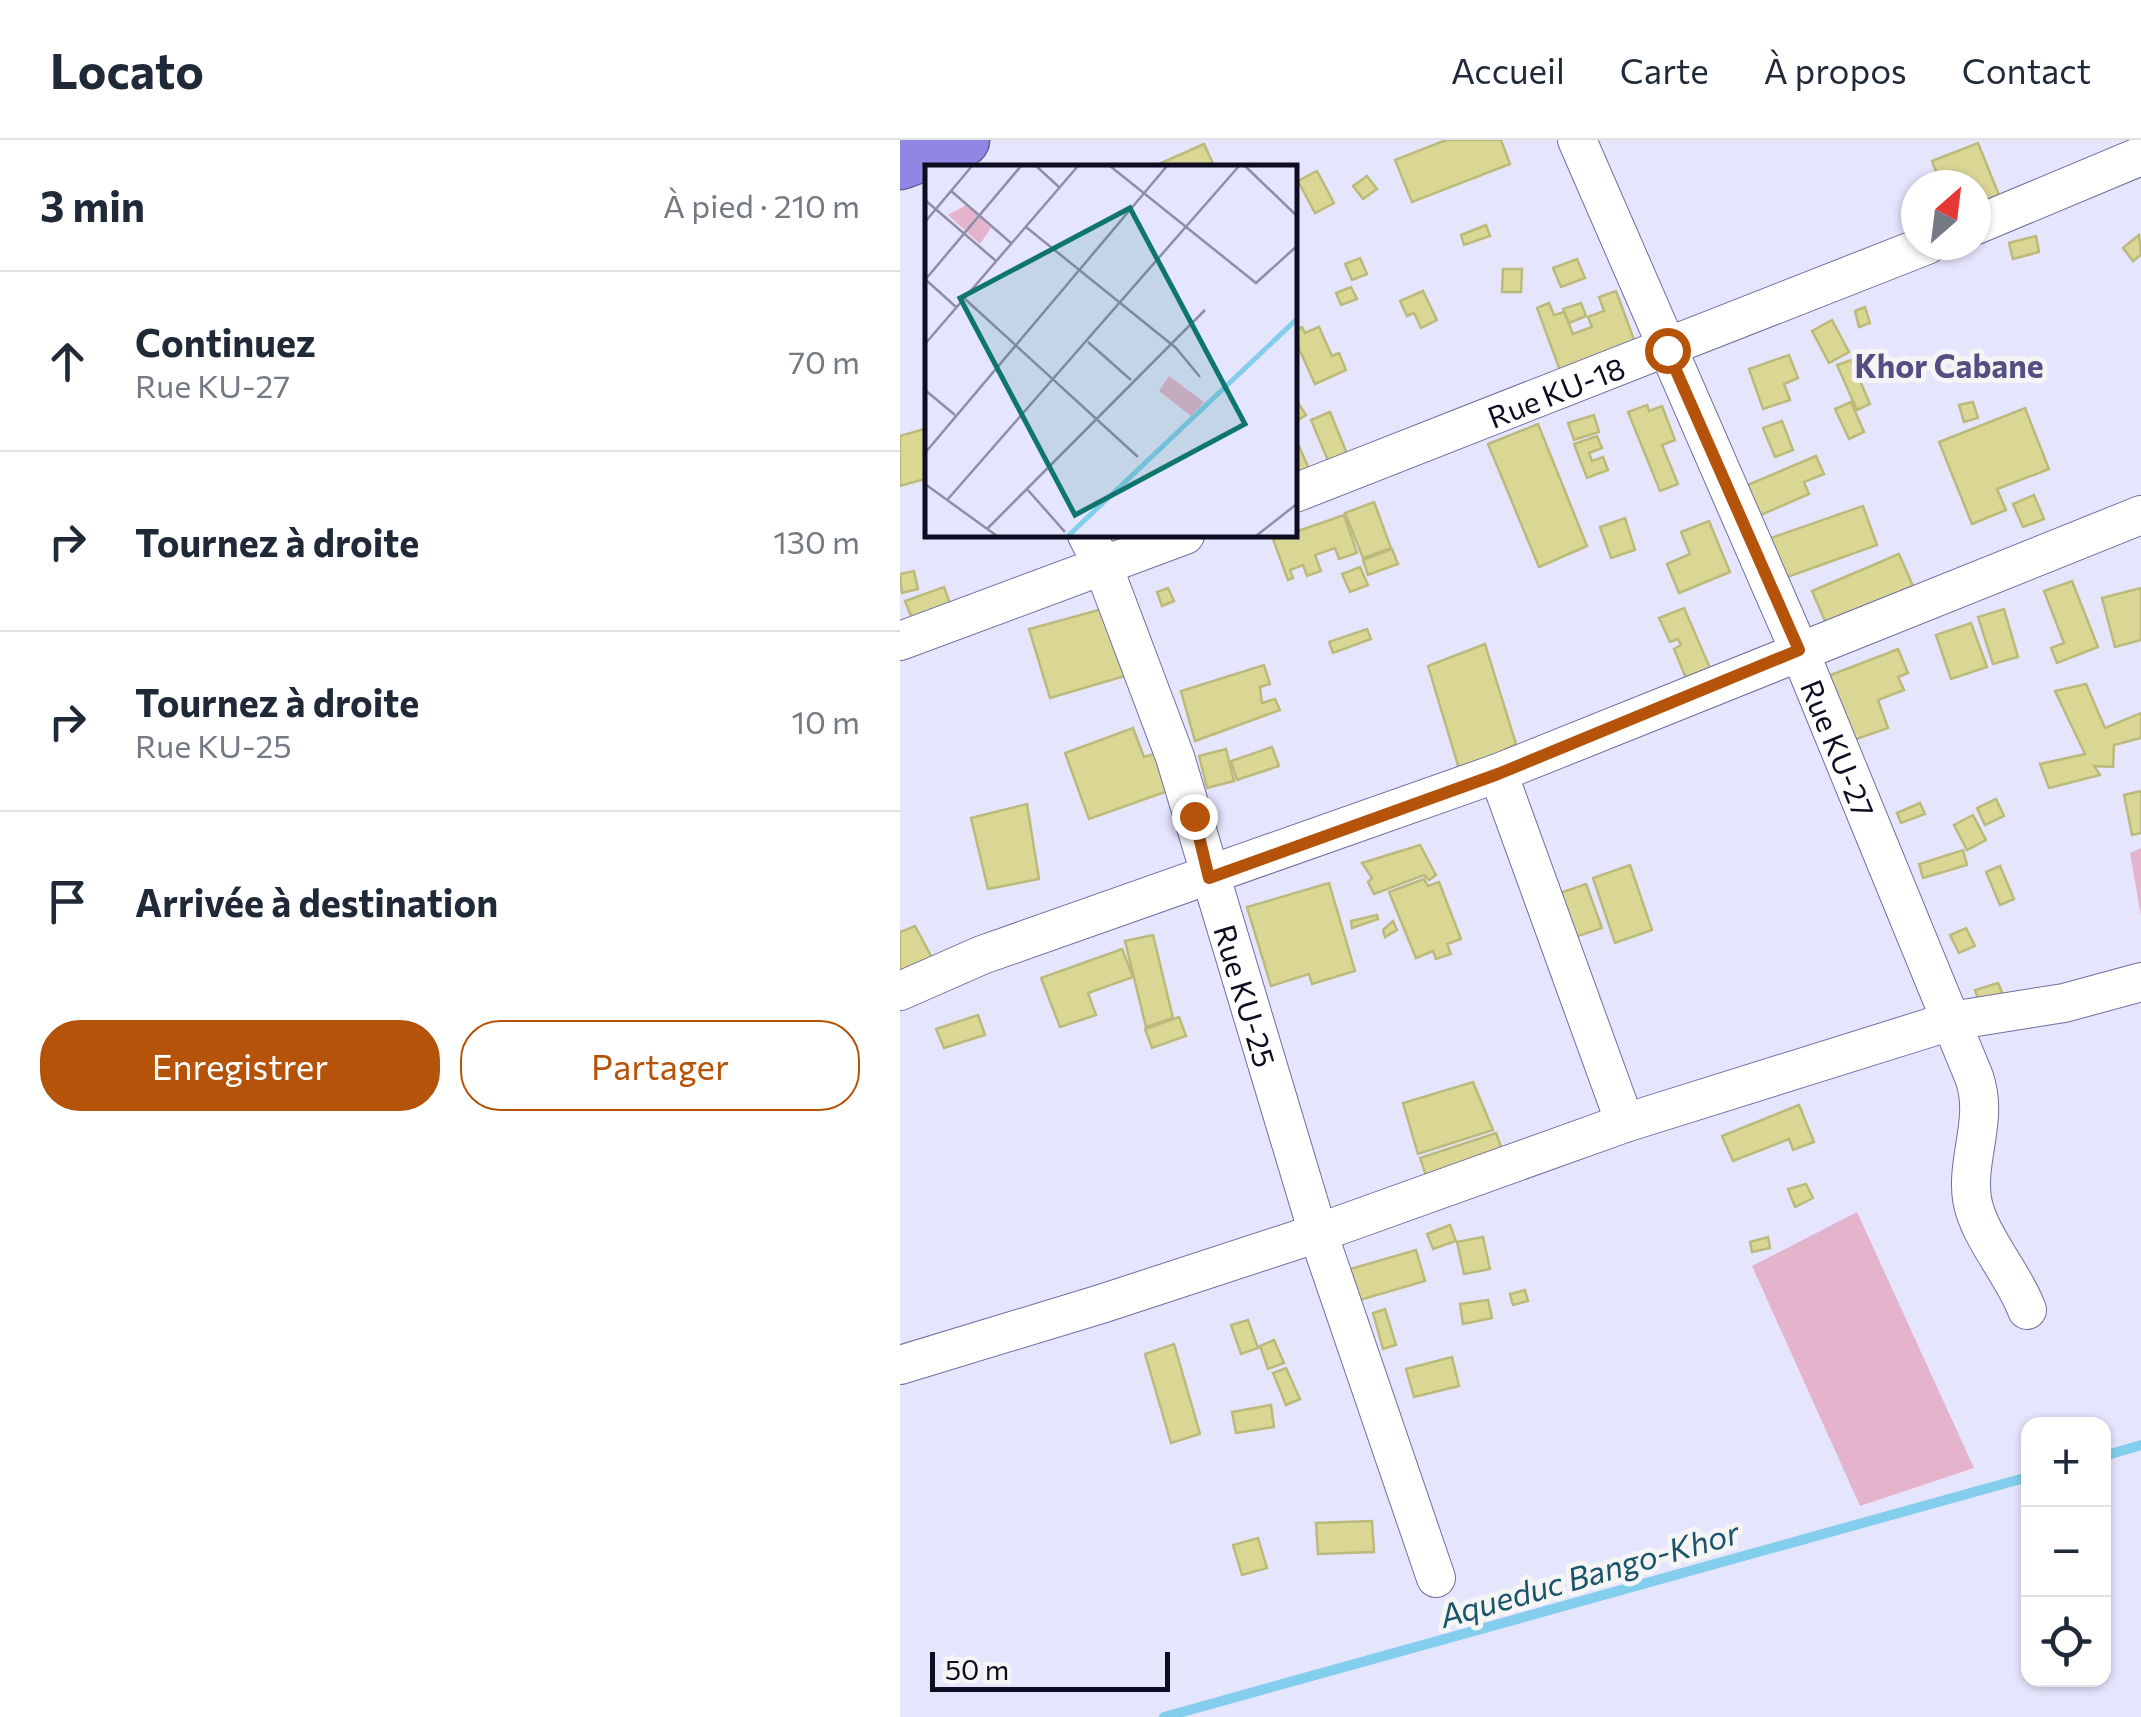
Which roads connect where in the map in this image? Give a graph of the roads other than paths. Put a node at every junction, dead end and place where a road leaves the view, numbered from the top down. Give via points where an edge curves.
1 (1576, 140) edge
2 (2141, 156) edge
3 (1991, 219) edge
4 (1901, 255) edge
5 (1667, 350) junction
6 (1298, 492) edge
7 (2141, 515) edge
8 (1168, 538) edge
9 (1095, 551) edge
10 (900, 641) edge
11 (1799, 650) junction
12 (1498, 774) junction
13 (1209, 878) junction
14 (2141, 982) edge
15 (900, 991) edge
16 (1951, 1020) junction
17 (1625, 1123) junction
18 (1318, 1233) junction
19 (2027, 1310) dead end
20 (900, 1365) edge
21 (1436, 1578) dead end

1 - 5 street, Rue KU-27
2 - 3 street
4 - 5 street, Rue KU-18
5 - 6 street, Rue KU-18
5 - 11 street, Rue KU-27
7 - 11 street
8 - 9 street
9 - 10 street
9 - 13 street, Rue KU-25 via 1175,757
11 - 12 street
11 - 16 street, Rue KU-27
12 - 13 street
12 - 17 street
13 - 15 street
13 - 18 street, Rue KU-25
14 - 16 street via 2064,1003
16 - 17 street
16 - 19 street, Rue KU-27 via 1980,1092 1972,1202
17 - 18 street
18 - 20 street
18 - 21 street, Rue KU-25

